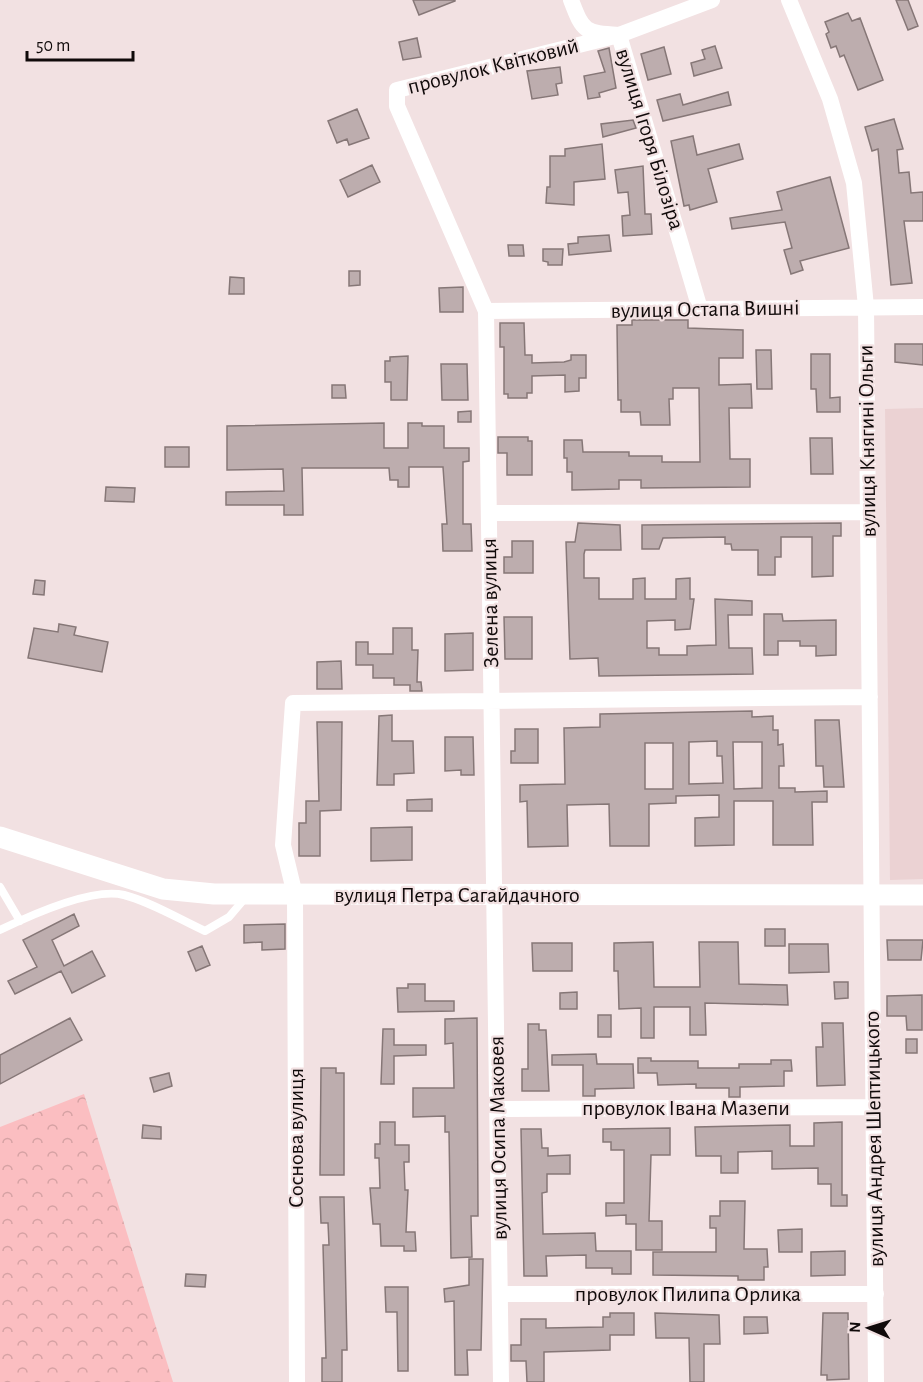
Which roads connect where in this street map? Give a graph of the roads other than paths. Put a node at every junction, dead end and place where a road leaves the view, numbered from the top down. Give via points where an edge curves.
1 (571, 0) edge
2 (712, 0) edge
3 (789, 0) edge
4 (619, 35) junction
5 (923, 306) edge
6 (866, 307) junction
7 (700, 309) junction
8 (486, 310) junction
9 (868, 512) junction
10 (489, 513) junction
11 (870, 697) junction
12 (492, 701) junction
13 (0, 837) edge
14 (0, 887) edge
15 (248, 894) junction
16 (295, 895) junction
17 (495, 895) junction
18 (872, 895) junction
19 (923, 895) edge
20 (20, 921) junction
21 (0, 930) edge
22 (874, 1107) junction
23 (497, 1109) junction
24 (876, 1293) junction
25 (500, 1294) junction
26 (297, 1382) edge
27 (501, 1382) edge
28 (876, 1382) edge

1 - 4 street, вулиця Ігоря Білозіра via 580,25 591,33
2 - 4 street, провулок Квітковий
3 - 6 street, вулиця Княгині Ольги via 830,99 854,183
4 - 7 street, вулиця Ігоря Білозіра
4 - 8 street, провулок Квітковий via 397,90 397,106
5 - 6 street, вулиця Остапа Вишні
6 - 7 street, вулиця Остапа Вишні
6 - 9 street, вулиця Княгині Ольги
7 - 8 street, вулиця Остапа Вишні
8 - 10 street, Зелена вулиця
9 - 10 street
9 - 11 street, вулиця Княгині Ольги
10 - 12 street, Зелена вулиця
11 - 12 street
11 - 18 street, вулиця Княгині Ольги
12 - 16 street, Соснова вулиця via 293,703 283,845
12 - 17 street, Зелена вулиця
13 - 15 street, вулиця Петра Сагайдачного via 164,889
14 - 20 lane
15 - 16 street, вулиця Петра Сагайдачного
15 - 20 lane via 229,917 204,931 138,900 112,893 95,895
16 - 17 street, вулиця Петра Сагайдачного
16 - 26 street, Соснова вулиця
17 - 18 street, вулиця Петра Сагайдачного
17 - 23 street, вулиця Осипа Маковея
18 - 19 street, вулиця Петра Сагайдачного
18 - 22 street, вулиця Андрея Шептицького
20 - 21 lane
22 - 23 street, провулок Івана Мазепи
22 - 24 street, вулиця Андрея Шептицького
23 - 25 street, вулиця Осипа Маковея
24 - 25 street, провулок Пилипа Орлика
24 - 28 street, вулиця Андрея Шептицького
25 - 27 street, вулиця Осипа Маковея

